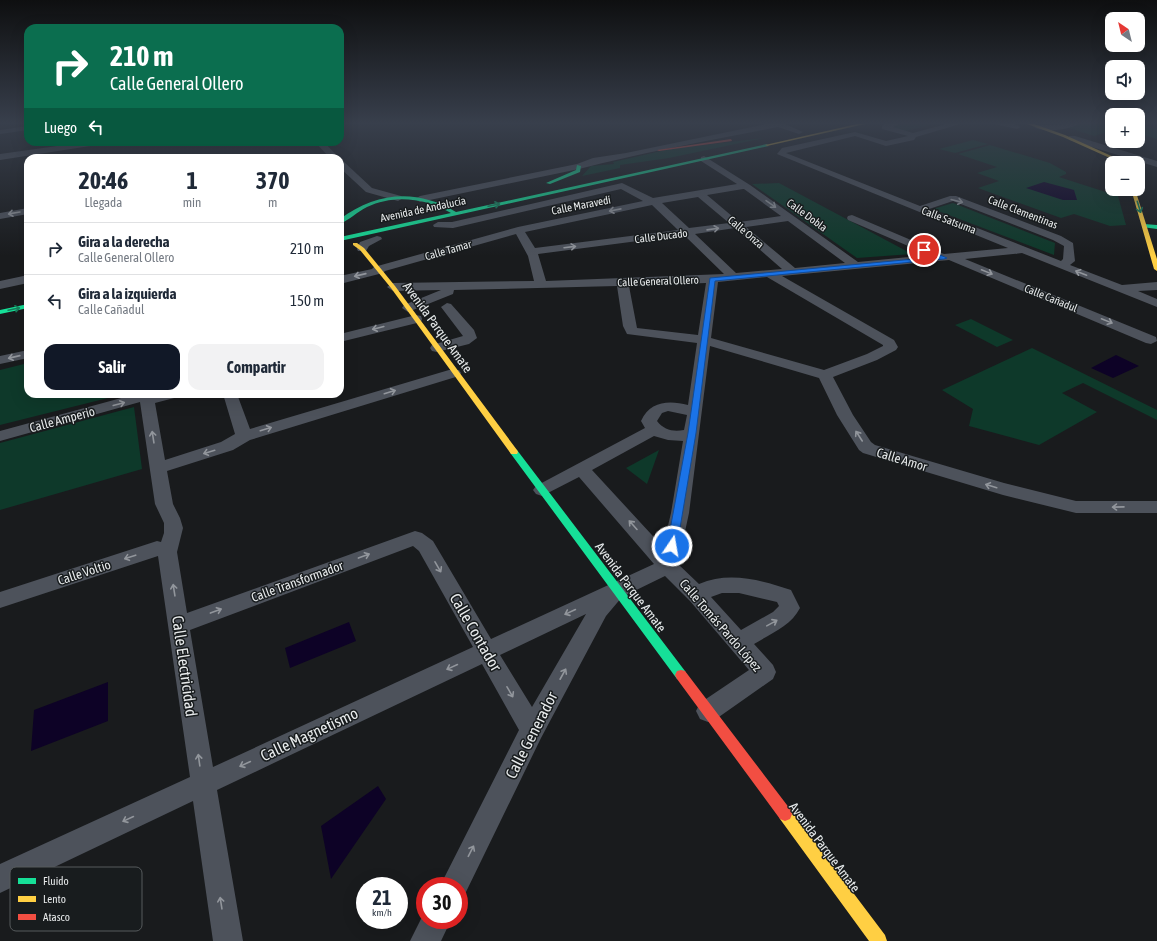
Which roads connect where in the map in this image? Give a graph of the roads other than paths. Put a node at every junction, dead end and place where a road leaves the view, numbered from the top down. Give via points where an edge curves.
1 (345, 168) edge
2 (570, 168) edge
3 (579, 168) edge
4 (630, 168) edge
5 (664, 168) edge
6 (717, 168) edge
7 (816, 168) edge
8 (743, 186) junction
9 (531, 189) junction
10 (369, 190) junction
11 (699, 193) junction
12 (1135, 196) edge
13 (398, 198) junction
14 (420, 199) junction
15 (654, 202) junction
16 (366, 204) junction
17 (449, 206) junction
18 (920, 209) junction
19 (24, 212) edge
20 (344, 214) edge
21 (456, 214) junction
22 (0, 216) edge
23 (1154, 216) dead end
24 (791, 218) junction
25 (852, 218) dead end
26 (344, 225) edge
27 (438, 225) junction
28 (738, 225) junction
29 (1144, 226) junction
30 (1157, 227) edge
31 (518, 230) junction
32 (688, 232) junction
33 (344, 239) edge
34 (377, 239) joint
35 (469, 244) junction
36 (358, 247) junction
37 (529, 247) junction
38 (1022, 250) junction
39 (947, 257) junction
40 (855, 265) junction
41 (1060, 265) junction
42 (1157, 269) edge
43 (379, 270) junction
44 (793, 272) junction
45 (770, 274) junction
46 (733, 277) junction
47 (344, 279) edge
48 (712, 279) junction
49 (24, 281) edge
50 (622, 283) junction
51 (0, 285) edge
52 (541, 285) junction
53 (461, 286) junction
54 (1157, 286) edge
55 (393, 287) junction
56 (1117, 287) junction
57 (1157, 303) edge
58 (24, 307) edge
59 (448, 307) dead end
60 (408, 308) junction
61 (0, 312) edge
62 (416, 319) junction
63 (344, 337) edge
64 (1155, 339) edge
65 (705, 340) junction
66 (437, 348) junction
67 (24, 355) edge
68 (0, 360) edge
69 (454, 373) junction
70 (825, 375) junction
71 (142, 398) edge
72 (146, 398) edge
73 (231, 398) edge
74 (695, 413) junction
75 (655, 430) junction
76 (692, 433) junction
77 (0, 436) edge
78 (244, 436) junction
79 (158, 468) junction
80 (581, 469) junction
81 (542, 490) junction
82 (1157, 507) edge
83 (415, 538) joint
84 (167, 552) junction
85 (668, 566) junction
86 (618, 590) junction
87 (697, 595) junction
88 (0, 600) edge
89 (179, 625) junction
90 (738, 642) junction
91 (487, 651) junction
92 (708, 711) junction
93 (532, 730) junction
94 (202, 784) junction
95 (24, 867) edge
96 (10, 873) edge
97 (458, 877) edge
98 (0, 878) edge
99 (431, 929) edge
100 (228, 941) edge
101 (425, 941) edge
102 (879, 941) edge

1 - 10 street
2 - 14 street
3 - 9 main road via 578,171 568,176
4 - 9 main road, Avenida de Andalucía
21 -> 5 main road, Avenida de Andalucía
6 - 8 street, Calle Dobla
7 - 18 street, Calle Satsuma
8 - 11 street, Calle Maravedí
8 -> 24 street, Calle Dobla
9 - 17 main road, Avenida de Andalucía
10 - 13 street
10 - 16 street
11 - 15 street, Calle Maravedí
11 - 28 street, Calle Onza
12 -> 29 main road
13 - 14 main road
13 - 16 main road
14 - 17 main road
15 - 27 street via 622,186 453,225
15 -> 31 street, Calle Maravedí
15 - 32 street
16 - 20 main road
17 - 21 main road
17 - 26 main road, Avenida de Andalucía
18 - 38 street, Calle Satsuma
18 -> 41 street, Calle Clementinas via 953,198 1058,238 1068,245 1069,261
19 -> 22 street
21 - 27 main road
21 - 33 main road, Avenida de Andalucía
23 - 30 main road
24 - 28 street, Calle Ducado
24 - 40 street, Calle Dobla
25 - 39 street, Calle Cañadul
27 - 34 main road
32 -> 28 street, Calle Ducado
28 - 44 street, Calle Onza
29 - 30 main road
29 - 42 main road
31 - 35 street, Calle Tamar
31 - 37 street
37 -> 32 street, Calle Ducado
32 - 46 street
33 - 36 main road, Avenida Parque Amate
34 - 36 street
35 - 37 street, Calle Ducado
35 - 43 street, Calle Tamar
36 - 43 main road, Avenida Parque Amate
37 - 52 street
38 - 39 street, Calle General Ollero
38 - 41 street, Calle Satsuma
39 - 40 street, Calle General Ollero
39 -> 64 street, Calle Cañadul
40 - 44 street, Calle General Ollero
56 -> 41 street, Calle Satsuma
43 -> 47 street, Calle Tamar
43 - 55 main road, Avenida Parque Amate
44 - 45 street, Calle General Ollero
45 - 46 street, Calle General Ollero
45 - 70 street via 891,346 872,357
46 - 48 street, Calle General Ollero
48 - 50 street, Calle General Ollero
48 - 65 street
49 - 51 street
50 - 52 street, Calle General Ollero
50 - 65 street via 632,331
52 - 53 street, Calle General Ollero
53 - 55 street, Calle General Ollero
53 - 60 street, Calle General Ollero
54 - 56 street
55 - 60 main road, Avenida Parque Amate
56 - 57 street, Calle Satsuma
61 -> 58 main road
59 - 66 street via 469,333 470,338
60 - 62 main road, Avenida Parque Amate
62 -> 63 street
62 - 66 main road, Avenida Parque Amate
65 - 70 street
65 - 74 street
66 - 69 main road, Avenida Parque Amate
67 -> 68 street
78 -> 69 street
69 - 81 main road, Avenida Parque Amate
82 -> 70 street, Calle Amor via 1076,507 1003,489 869,448 865,446 845,415
77 -> 71 street, Calle Amperio
79 -> 72 street
73 - 78 street
74 - 75 street via 678,407 656,409 651,414 650,421
74 - 76 street
75 - 76 street via 671,436
75 - 80 street
76 - 85 street via 680,513
78 -> 79 street via 227,446
79 - 84 street via 164,504 175,531
80 - 81 street
85 -> 80 street, Calle Tomás Pardo López
81 - 86 main road, Avenida Parque Amate
89 -> 83 street, Calle Transformador
83 -> 91 street, Calle Contador via 426,546
84 -> 88 street, Calle Voltio via 157,548
89 -> 84 street, Calle Electricidad
85 - 86 street, Calle Magnetismo
85 - 87 street, Calle Tomás Pardo López
86 -> 91 street, Calle Magnetismo
86 - 92 main road, Avenida Parque Amate
93 -> 86 street, Calle Generador via 599,610
87 - 90 street, Calle Tomás Pardo López
90 -> 87 street via 780,618 790,608 784,596 730,585 715,586
94 -> 89 street, Calle Electricidad
90 - 92 street, Calle Tomás Pardo López via 765,672
91 -> 93 street, Calle Contador
91 -> 94 street, Calle Magnetismo
92 - 102 main road, Avenida Parque Amate
97 -> 93 street, Calle Generador
94 -> 95 street, Calle Magnetismo
100 -> 94 street, Calle Electricidad
96 -> 98 street, Calle Magnetismo
99 - 101 street

